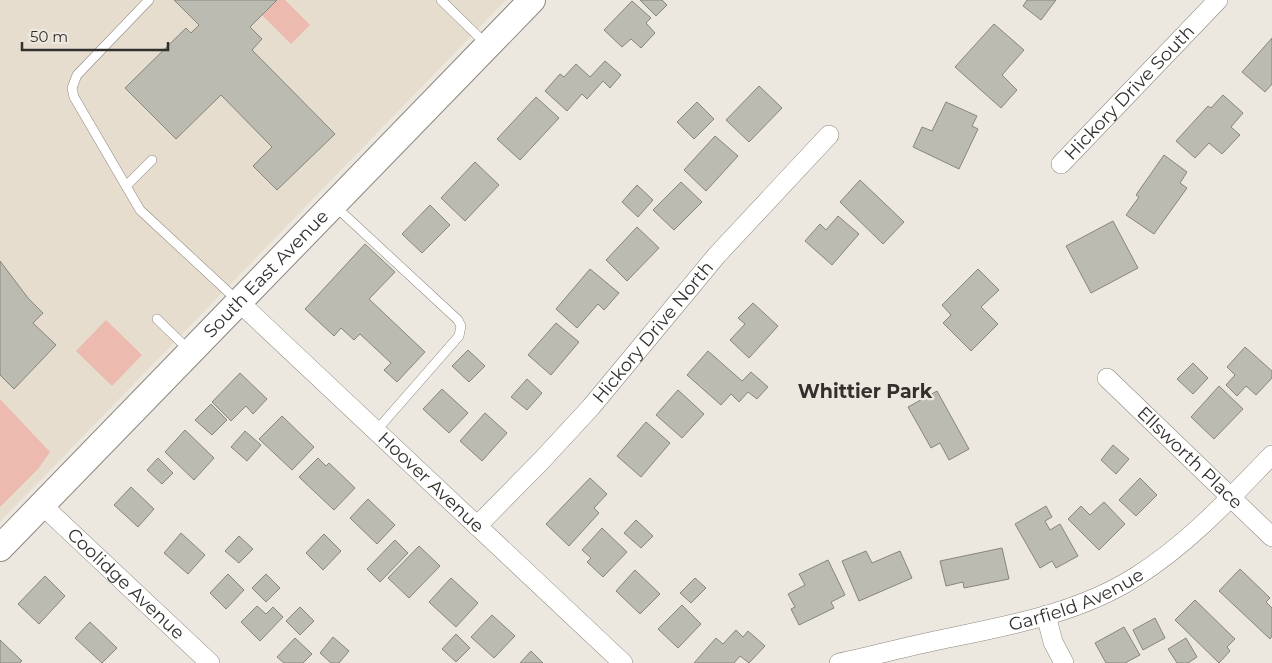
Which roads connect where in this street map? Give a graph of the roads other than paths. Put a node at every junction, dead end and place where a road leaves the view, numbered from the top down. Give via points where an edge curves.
1 (149, 0) edge
2 (441, 0) edge
3 (532, 0) edge
4 (1218, 0) edge
5 (488, 45) junction
6 (829, 134) dead end
7 (152, 160) dead end
8 (1061, 164) dead end
9 (126, 186) junction
10 (333, 204) junction
11 (240, 303) junction
12 (157, 319) dead end
13 (191, 352) junction
14 (1107, 378) dead end
15 (376, 431) junction
16 (1272, 455) edge
17 (1232, 497) junction
18 (42, 505) junction
19 (477, 526) junction
20 (1272, 537) edge
21 (0, 548) edge
22 (1046, 615) junction
23 (210, 663) edge
24 (623, 663) edge
25 (839, 663) edge
26 (1064, 663) edge

1 - 9 lane via 73,80 74,97
2 - 5 lane
3 - 5 main road, South East Avenue
4 - 8 street, Hickory Drive South
5 - 10 main road, South East Avenue
6 - 19 street, Hickory Drive North via 717,255 591,407
7 - 9 lane
9 - 11 lane via 146,216
10 - 11 main road, South East Avenue
10 - 15 lane via 461,326 459,336
11 - 13 main road, South East Avenue
11 - 15 street, Hoover Avenue
12 - 13 lane
13 - 18 main road, South East Avenue
14 - 17 street, Ellsworth Place
15 - 19 street, Hoover Avenue
16 - 17 street, Garfield Avenue
17 - 20 street, Ellsworth Place
17 - 22 street, Garfield Avenue via 1203,526 1135,577 1088,601
18 - 21 main road, South East Avenue
18 - 23 street, Coolidge Avenue
19 - 24 street, Hoover Avenue
22 - 25 street, Garfield Avenue
22 - 26 street via 1053,642

